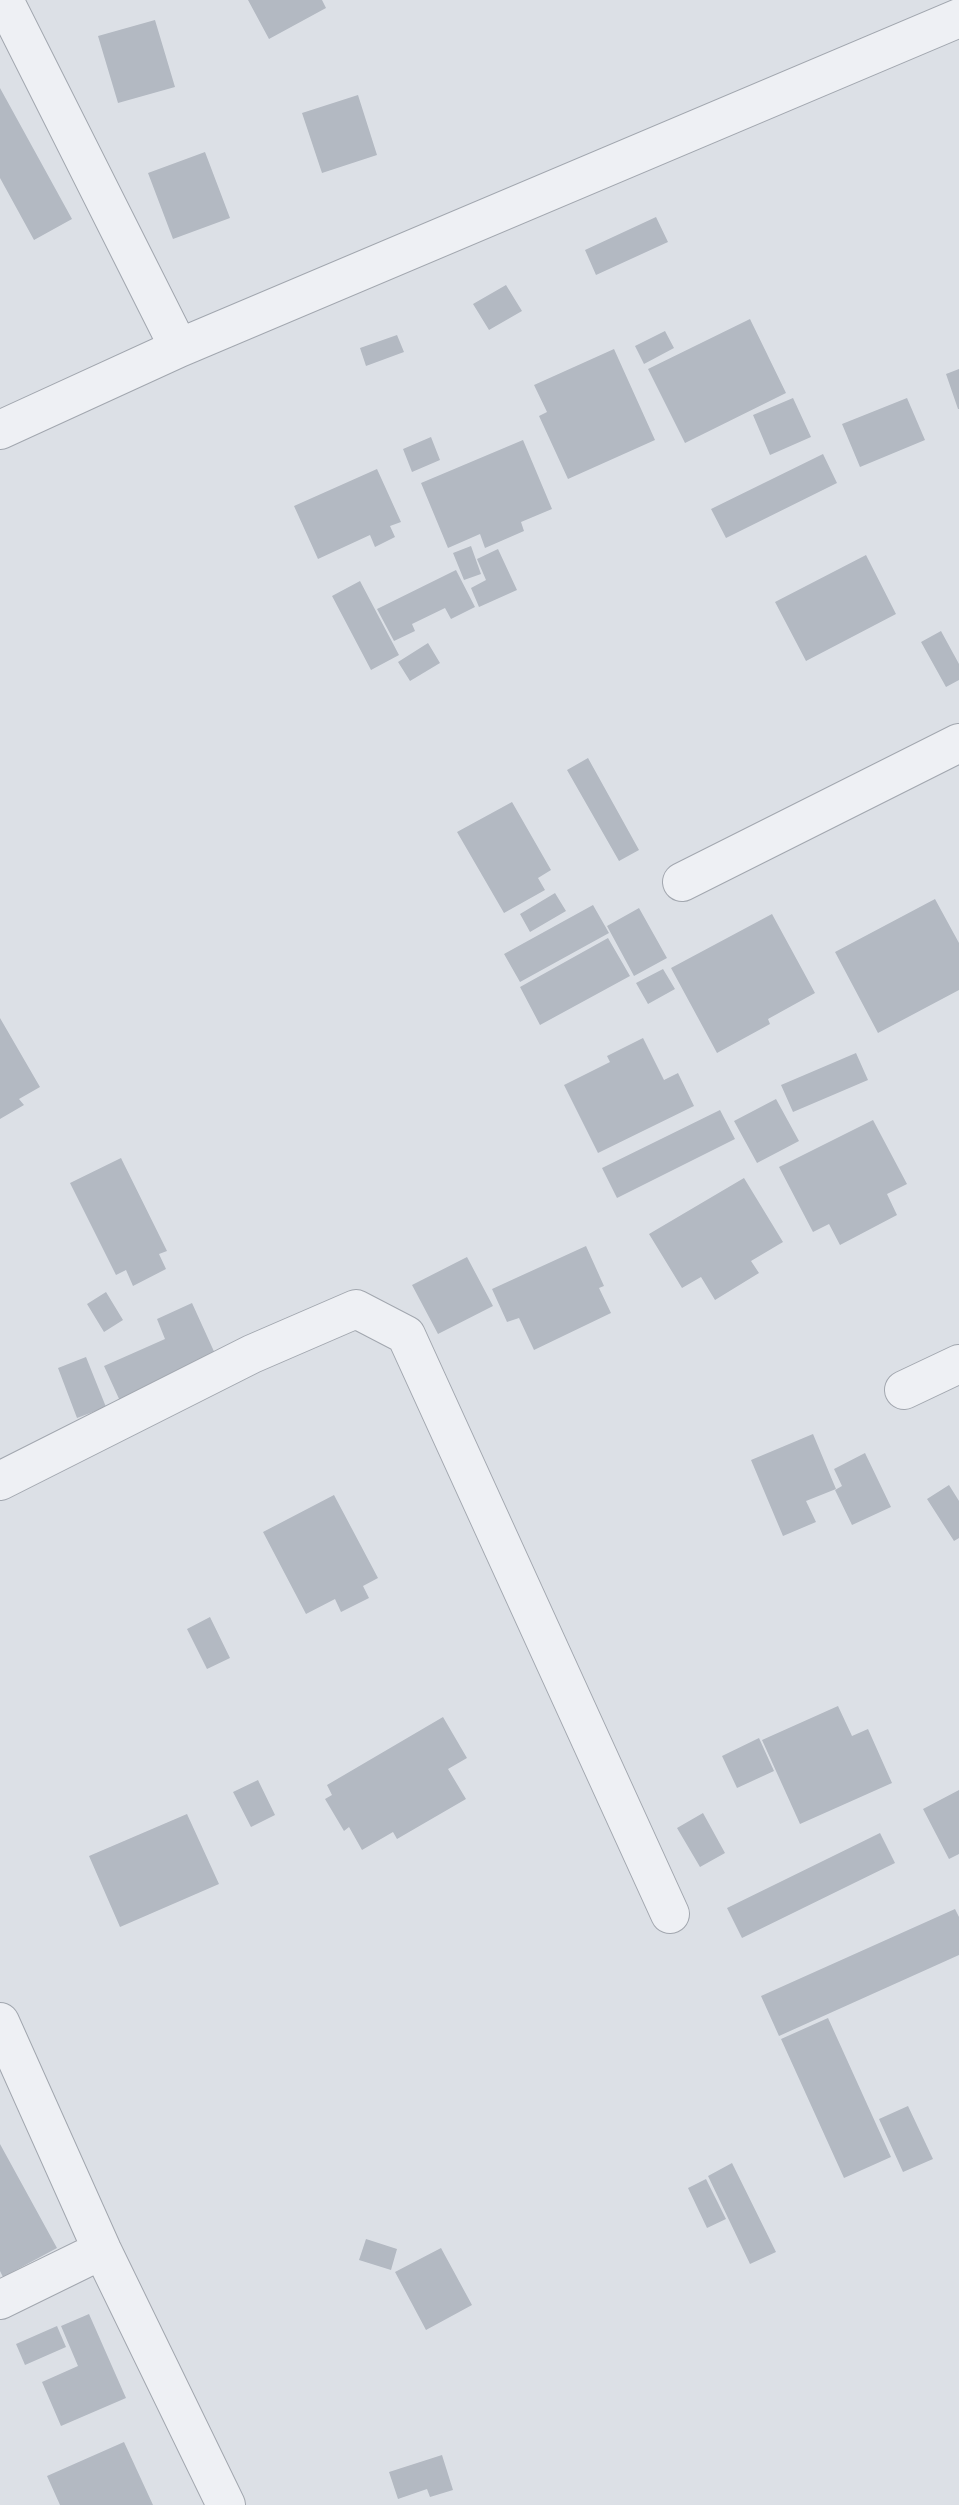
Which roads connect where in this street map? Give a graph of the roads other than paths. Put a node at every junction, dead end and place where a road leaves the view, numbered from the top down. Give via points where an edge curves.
1 (4, 0) edge
2 (959, 18) edge
3 (179, 348) junction
4 (0, 430) edge
5 (959, 744) edge
6 (682, 882) dead end
7 (959, 1364) edge
8 (904, 1390) dead end
9 (0, 1480) edge
10 (670, 1914) dead end
11 (0, 2022) edge
12 (102, 2250) junction
13 (0, 2300) edge
14 (226, 2505) edge

1 - 3 street
2 - 3 street
3 - 4 street
5 - 6 street
7 - 8 street
9 - 10 street via 356,1309 406,1334
11 - 12 street
12 - 13 street
12 - 14 street

